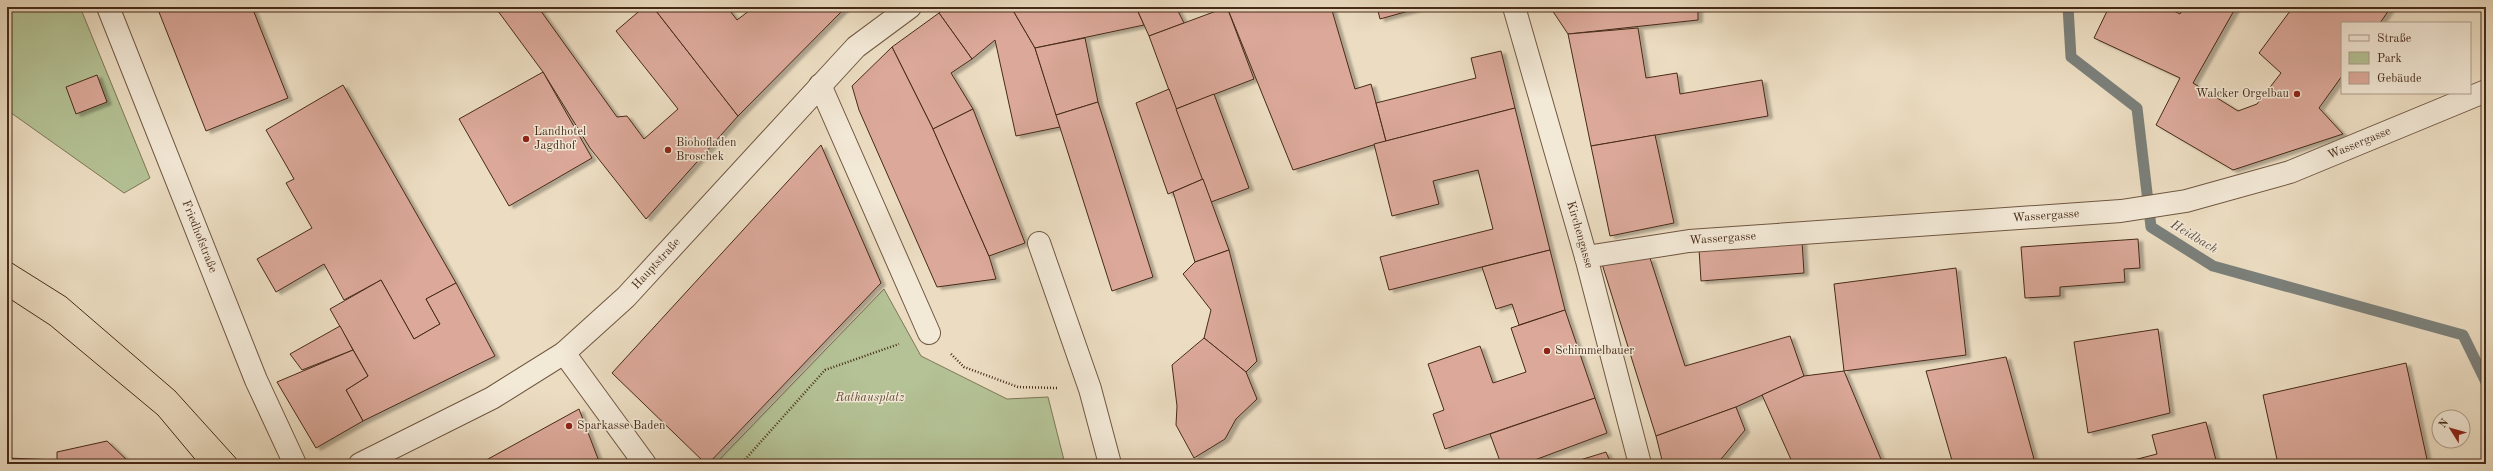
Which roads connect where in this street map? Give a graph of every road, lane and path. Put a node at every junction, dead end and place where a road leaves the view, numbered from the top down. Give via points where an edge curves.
1 (108, 7) edge
2 (910, 7) edge
3 (1514, 7) edge
4 (820, 85) junction
5 (2486, 91) edge
6 (1039, 243) dead end
7 (1586, 257) junction
8 (929, 333) junction
9 (564, 353) junction
10 (1090, 389) junction
11 (295, 464) edge
12 (360, 464) edge
13 (645, 464) edge
14 (741, 464) edge
15 (1110, 464) edge
16 (1640, 464) edge

1 - 11 street, Friedhofstraße via 256,380
2 - 4 street, Hauptstraße via 856,47
3 - 7 street, Kirchengasse
4 - 8 street
4 - 9 street, Hauptstraße via 626,297
5 - 7 street, Wassergasse via 2290,172 2186,201 2121,211 1689,242
6 - 10 street
7 - 16 street, Kirchengasse
8 - 10 path via 964,367 1018,387
8 - 14 path via 824,370
9 - 12 street, Hauptstraße via 492,398
9 - 13 street
10 - 15 street

